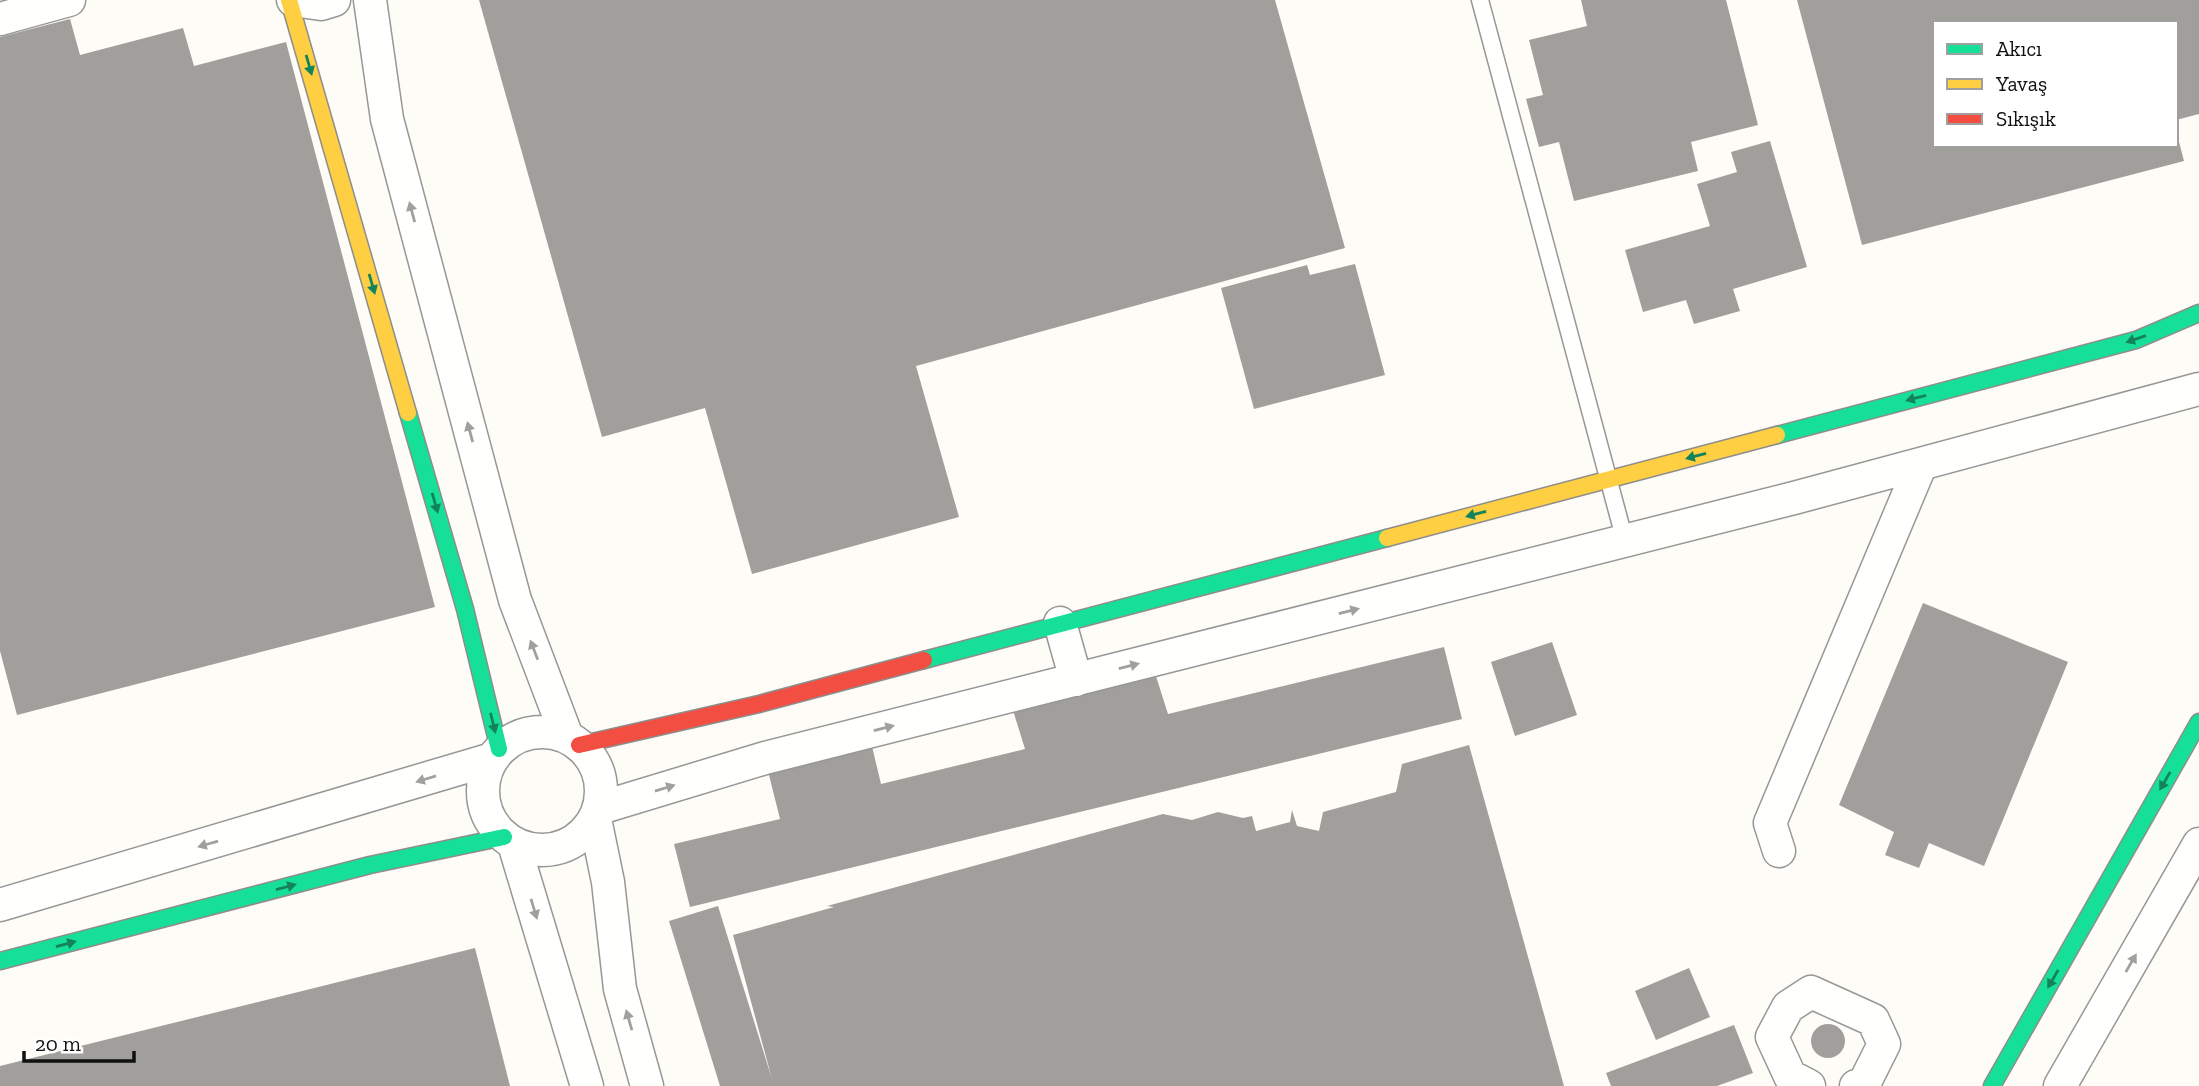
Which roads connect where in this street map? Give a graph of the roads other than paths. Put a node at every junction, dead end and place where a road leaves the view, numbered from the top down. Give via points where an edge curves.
1 (69, 0) edge
2 (291, 0) edge
3 (334, 0) edge
4 (370, 0) edge
5 (1480, 0) edge
6 (0, 19) edge
7 (2199, 313) edge
8 (2199, 389) edge
9 (1921, 464) junction
10 (1608, 479) junction
11 (1625, 541) junction
12 (1060, 623) junction
13 (1076, 680) junction
14 (2199, 722) edge
15 (573, 741) junction
16 (495, 754) junction
17 (597, 814) junction
18 (509, 840) junction
19 (2199, 844) edge
20 (1779, 851) dead end
21 (0, 905) edge
22 (0, 961) edge
23 (587, 1086) edge
24 (647, 1086) edge
25 (1809, 1086) edge
26 (1856, 1086) edge
27 (1992, 1086) edge
28 (2060, 1086) edge

1 - 6 street
2 - 3 street via 321,4
2 -> 16 street via 465,609
15 -> 4 street via 515,600 387,119
5 - 10 lane
7 -> 10 street via 2136,340
8 - 9 street
9 - 11 street
9 - 20 street via 1770,823
10 - 11 lane
10 -> 12 street
13 -> 11 street
12 - 13 street
12 - 15 street via 759,704
17 -> 13 street via 765,758
14 -> 27 street
15 - 16 street via 549,732 531,733
15 - 17 street via 589,755 601,780
16 - 18 street via 485,774 484,800 492,824
16 -> 21 street
17 - 18 street via 584,834 551,851 532,850
24 -> 17 street via 620,989
22 -> 18 street via 370,865
18 -> 23 street
28 -> 19 street
25 - 26 street via 1790,1076 1772,1037 1788,1007 1811,992 1873,1020 1884,1044 1864,1084

